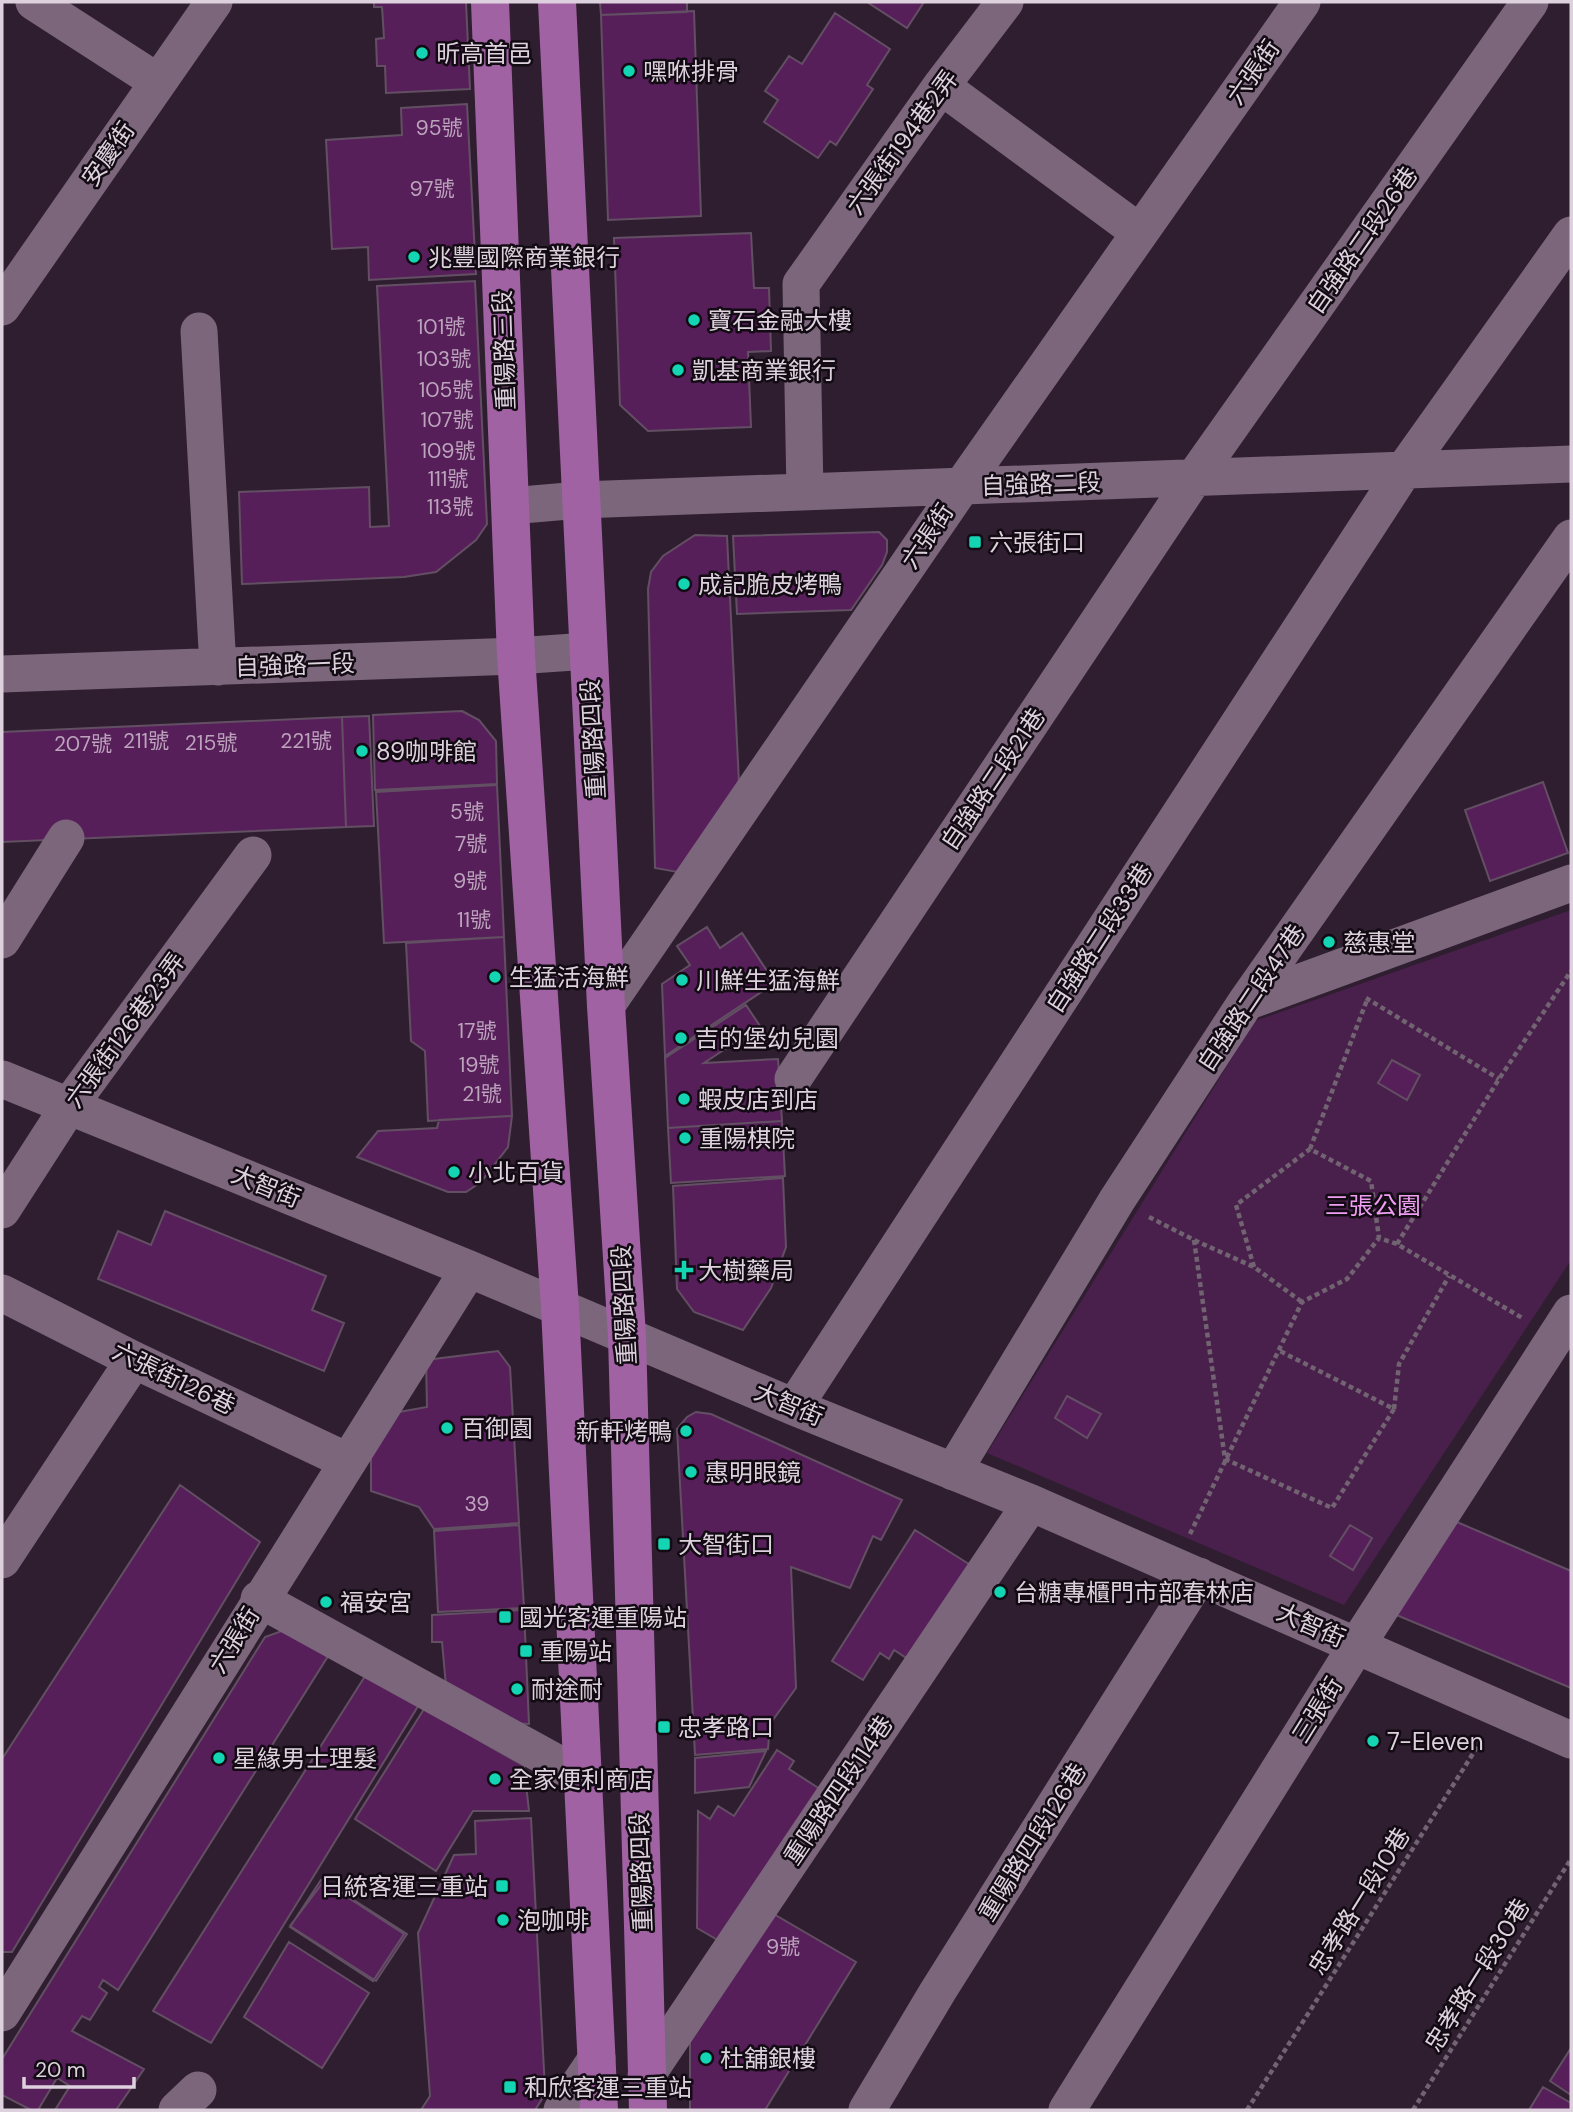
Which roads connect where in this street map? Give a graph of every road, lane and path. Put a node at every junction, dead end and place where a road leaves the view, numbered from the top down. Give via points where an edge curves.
1 (34, 2) edge
2 (214, 2) edge
3 (490, 2) edge
4 (557, 2) edge
5 (1005, 2) edge
6 (1302, 2) edge
7 (1530, 2) edge
8 (158, 82) junction
9 (941, 86) junction
10 (1139, 232) junction
11 (1571, 235) edge
12 (2, 307) edge
13 (199, 331) dead end
14 (1571, 464) edge
15 (1404, 470) junction
16 (1194, 478) junction
17 (962, 486) junction
18 (805, 492) junction
19 (580, 500) junction
20 (510, 506) junction
21 (1571, 538) edge
22 (588, 651) junction
23 (516, 656) junction
24 (218, 667) junction
25 (2, 674) edge
26 (66, 838) dead end
27 (253, 855) dead end
28 (1571, 883) edge
29 (2, 940) edge
30 (1349, 966) junction
31 (1571, 971) edge
32 (1367, 1000) junction
33 (1246, 1002) junction
34 (606, 1006) junction
35 (2, 1079) edge
36 (793, 1079) dead end
37 (1499, 1079) junction
38 (69, 1106) junction
39 (1310, 1149) junction
40 (1117, 1200) junction
41 (2, 1210) edge
42 (1379, 1238) junction
43 (1194, 1240) junction
44 (1397, 1244) junction
45 (1255, 1267) junction
46 (469, 1269) junction
47 (1449, 1276) junction
48 (2, 1293) edge
49 (1302, 1302) junction
50 (560, 1308) junction
51 (1563, 1325) edge
52 (627, 1336) junction
53 (1278, 1350) junction
54 (134, 1360) junction
55 (794, 1407) junction
56 (1394, 1409) junction
57 (1225, 1459) junction
58 (347, 1461) junction
59 (953, 1472) junction
60 (1031, 1503) junction
61 (2, 1560) edge
62 (1186, 1571) junction
63 (259, 1599) junction
64 (1357, 1645) junction
65 (1501, 1711) junction
66 (1571, 1740) edge
67 (584, 1778) junction
68 (1571, 1859) edge
69 (3, 2008) edge
70 (597, 2058) junction
71 (647, 2093) edge
72 (562, 2110) edge
73 (599, 2110) edge
74 (867, 2110) edge
75 (1067, 2110) edge
76 (1247, 2110) edge
77 (1413, 2110) edge

1 - 8 street
2 - 8 street, 安慶街
3 - 20 main road, 重陽路三段
4 - 19 main road
5 - 9 street, 六張街194巷2弄
6 - 10 street, 六張街
7 - 16 street, 自強路二段26巷
8 - 12 street, 安慶街
9 - 10 street
9 - 18 street, 六張街194巷2弄 via 801,284
10 - 17 street, 六張街
11 - 15 street, 自強路二段33巷
13 - 24 street
14 - 15 street, 自強路二段
15 - 16 street, 自強路二段
15 - 55 street, 自強路二段33巷
16 - 17 street, 自強路二段
16 - 36 street, 自強路二段21巷
17 - 18 street, 自強路二段
17 - 34 street, 六張街
18 - 19 street, 自強路二段
19 - 20 street, 自強路二段
19 - 22 main road, 重陽路四段
20 - 23 main road, 重陽路三段
21 - 33 street, 自強路二段47巷
22 - 23 street, 自強路一段
22 - 34 main road, 重陽路四段
23 - 24 street, 自強路一段
23 - 50 main road
24 - 25 street, 自強路一段
26 - 29 street
27 - 38 street, 六張街126巷23弄
28 - 30 street
30 - 32 path
30 - 33 street
31 - 37 path
32 - 37 path
32 - 39 path
33 - 40 street, 自強路二段47巷
34 - 52 main road, 重陽路四段
35 - 38 street, 大智街
37 - 44 path
38 - 41 street, 六張街126巷23弄
38 - 46 street, 大智街
39 - 42 path via 1371,1181
39 - 45 path via 1236,1205
40 - 43 path
40 - 59 street, 自強路二段47巷
42 - 44 path
42 - 49 path via 1348,1279
43 - 45 path
43 - 57 path
44 - 47 path
45 - 49 path
46 - 50 street, 大智街
46 - 58 street, 六張街
47 - 51 path
47 - 56 path via 1399,1364
48 - 54 street, 六張街126巷
49 - 53 path
50 - 52 street, 大智街
50 - 67 main road
51 - 64 street, 三張街
52 - 55 street, 大智街
52 - 71 main road, 重陽路四段
53 - 56 path
53 - 57 path
54 - 58 street, 六張街126巷
54 - 61 street
55 - 59 street, 大智街
56 - 57 path via 1332,1508
57 - 62 path
58 - 63 street, 六張街
59 - 60 street, 大智街
60 - 62 street, 大智街
60 - 71 street, 重陽路四段114巷
62 - 64 street, 大智街
62 - 74 street, 重陽路四段126巷
63 - 67 street
63 - 69 street, 六張街
64 - 65 street, 大智街
64 - 75 street, 三張街
65 - 66 street, 大智街
65 - 76 path, 忠孝路一段10巷
67 - 70 main road
68 - 77 path, 忠孝路一段30巷
70 - 72 street
70 - 73 main road

